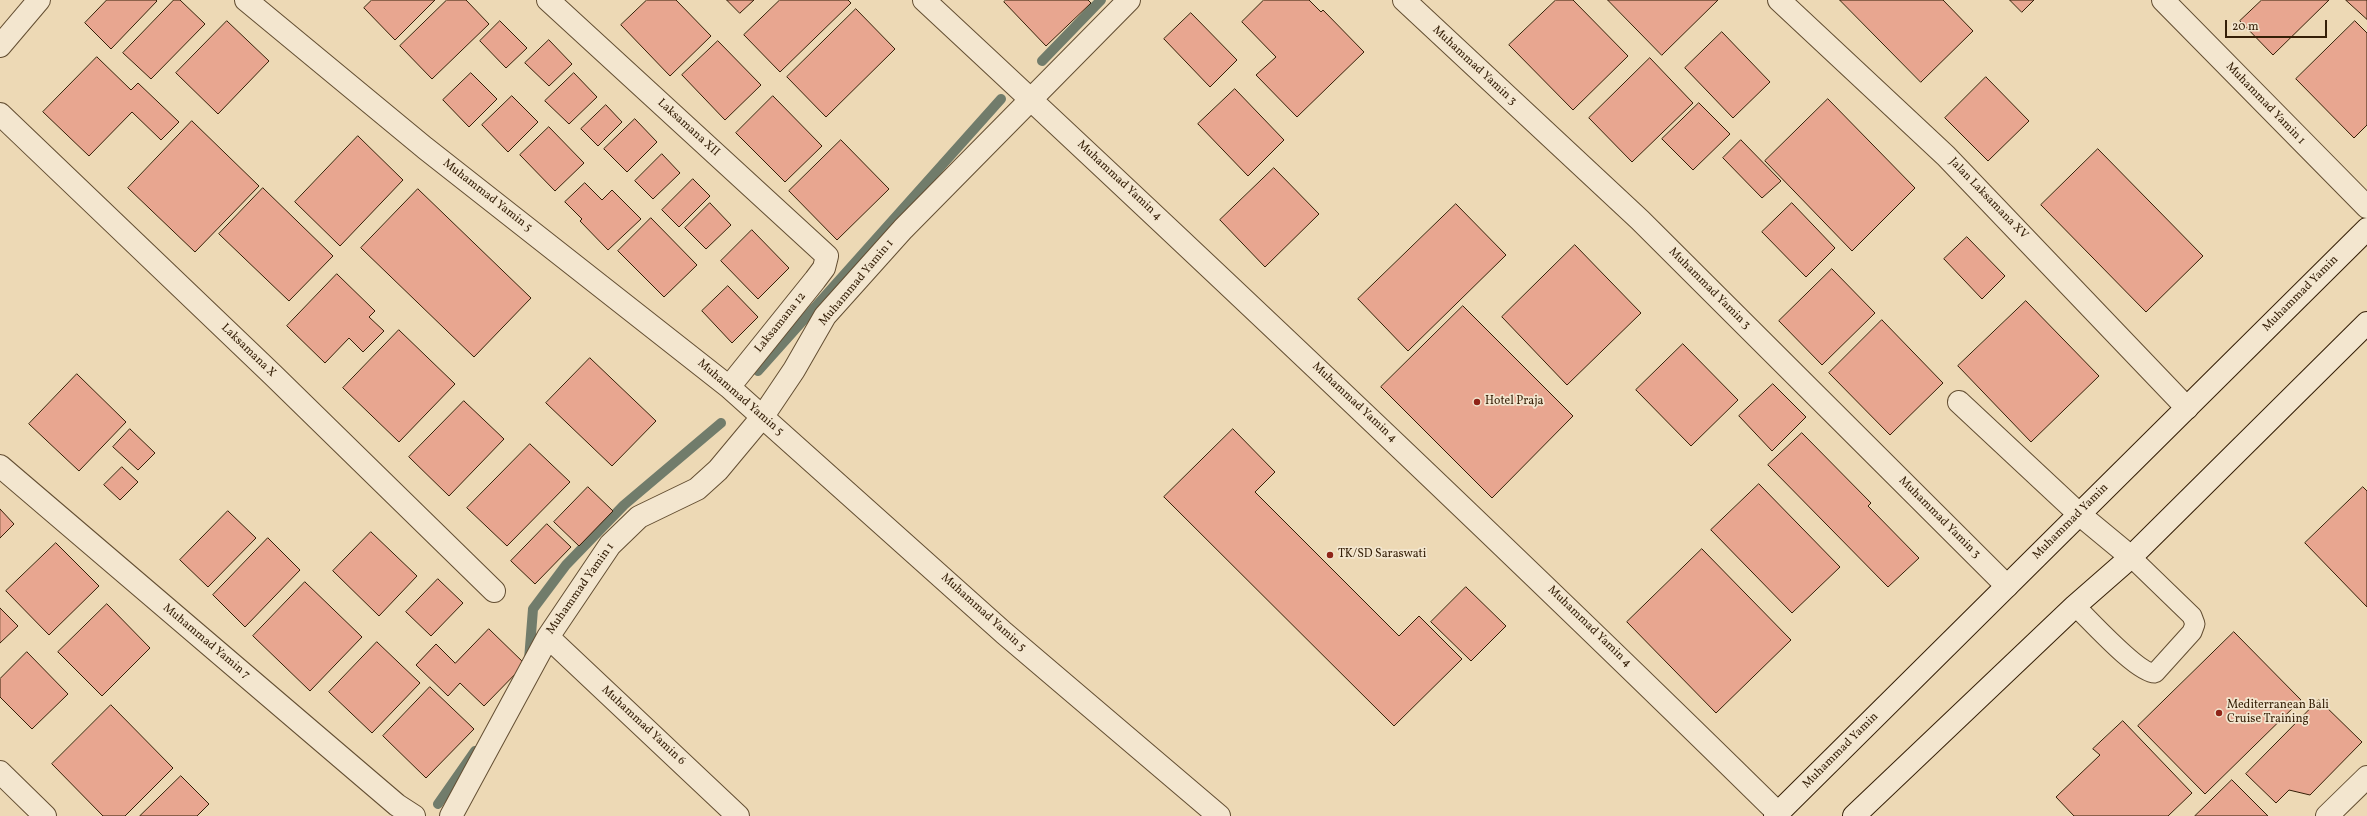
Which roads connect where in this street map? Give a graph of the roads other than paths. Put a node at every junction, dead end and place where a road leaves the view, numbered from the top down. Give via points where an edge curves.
1 (39, 0) edge
2 (246, 0) edge
3 (548, 0) edge
4 (924, 0) edge
5 (1130, 0) edge
6 (1404, 0) edge
7 (1779, 0) edge
8 (2163, 0) edge
9 (0, 46) edge
10 (1032, 99) junction
11 (0, 114) edge
12 (2367, 207) edge
13 (2367, 229) edge
14 (827, 256) joint
15 (2367, 323) edge
16 (729, 387) junction
17 (1959, 402) dead end
18 (2187, 408) junction
19 (763, 416) junction
20 (0, 466) edge
21 (2079, 514) junction
22 (2131, 557) junction
23 (2007, 586) junction
24 (494, 591) dead end
25 (2075, 606) junction
26 (548, 636) junction
27 (0, 772) edge
28 (2367, 777) edge
29 (1777, 814) edge
30 (45, 816) edge
31 (414, 816) edge
32 (451, 816) edge
33 (738, 816) edge
34 (1219, 816) edge
35 (1854, 816) edge
36 (2327, 816) edge

1 - 9 street
2 - 16 street, Muhammad Yamin 5 via 425,148
3 - 14 street, Laksamana XII
4 - 10 street, Muhammad Yamin 4
5 - 10 street, Muhammad Yamin 1
6 - 23 street, Muhammad Yamin 3 via 1640,220
7 - 18 street, Jalan Laksamana XV via 1946,156
8 - 12 street, Muhammad Yamin 1
10 - 19 street, Muhammad Yamin 1 via 903,229 825,316 794,370
10 - 29 street, Muhammad Yamin 4 via 1541,580
11 - 24 street, Laksamana X via 279,380
13 - 18 street, Muhammad Yamin
14 - 16 street, Laksamana 12 via 824,268
15 - 22 street
16 - 19 street, Muhammad Yamin 5
17 - 21 street
18 - 21 street, Muhammad Yamin
19 - 26 street, Muhammad Yamin 1 via 718,470 697,489 639,517 610,545
19 - 34 street, Muhammad Yamin 5 via 1004,633
20 - 31 street, Muhammad Yamin 7 via 397,805
21 - 22 street
21 - 23 street, Muhammad Yamin
22 - 25 street
22 - 25 lane via 2187,611 2195,624 2192,632 2155,673 2148,673 2133,662
23 - 29 street, Muhammad Yamin
25 - 35 street
26 - 32 street, Muhammad Yamin 1
26 - 33 street, Muhammad Yamin 6
27 - 30 street
28 - 36 street

